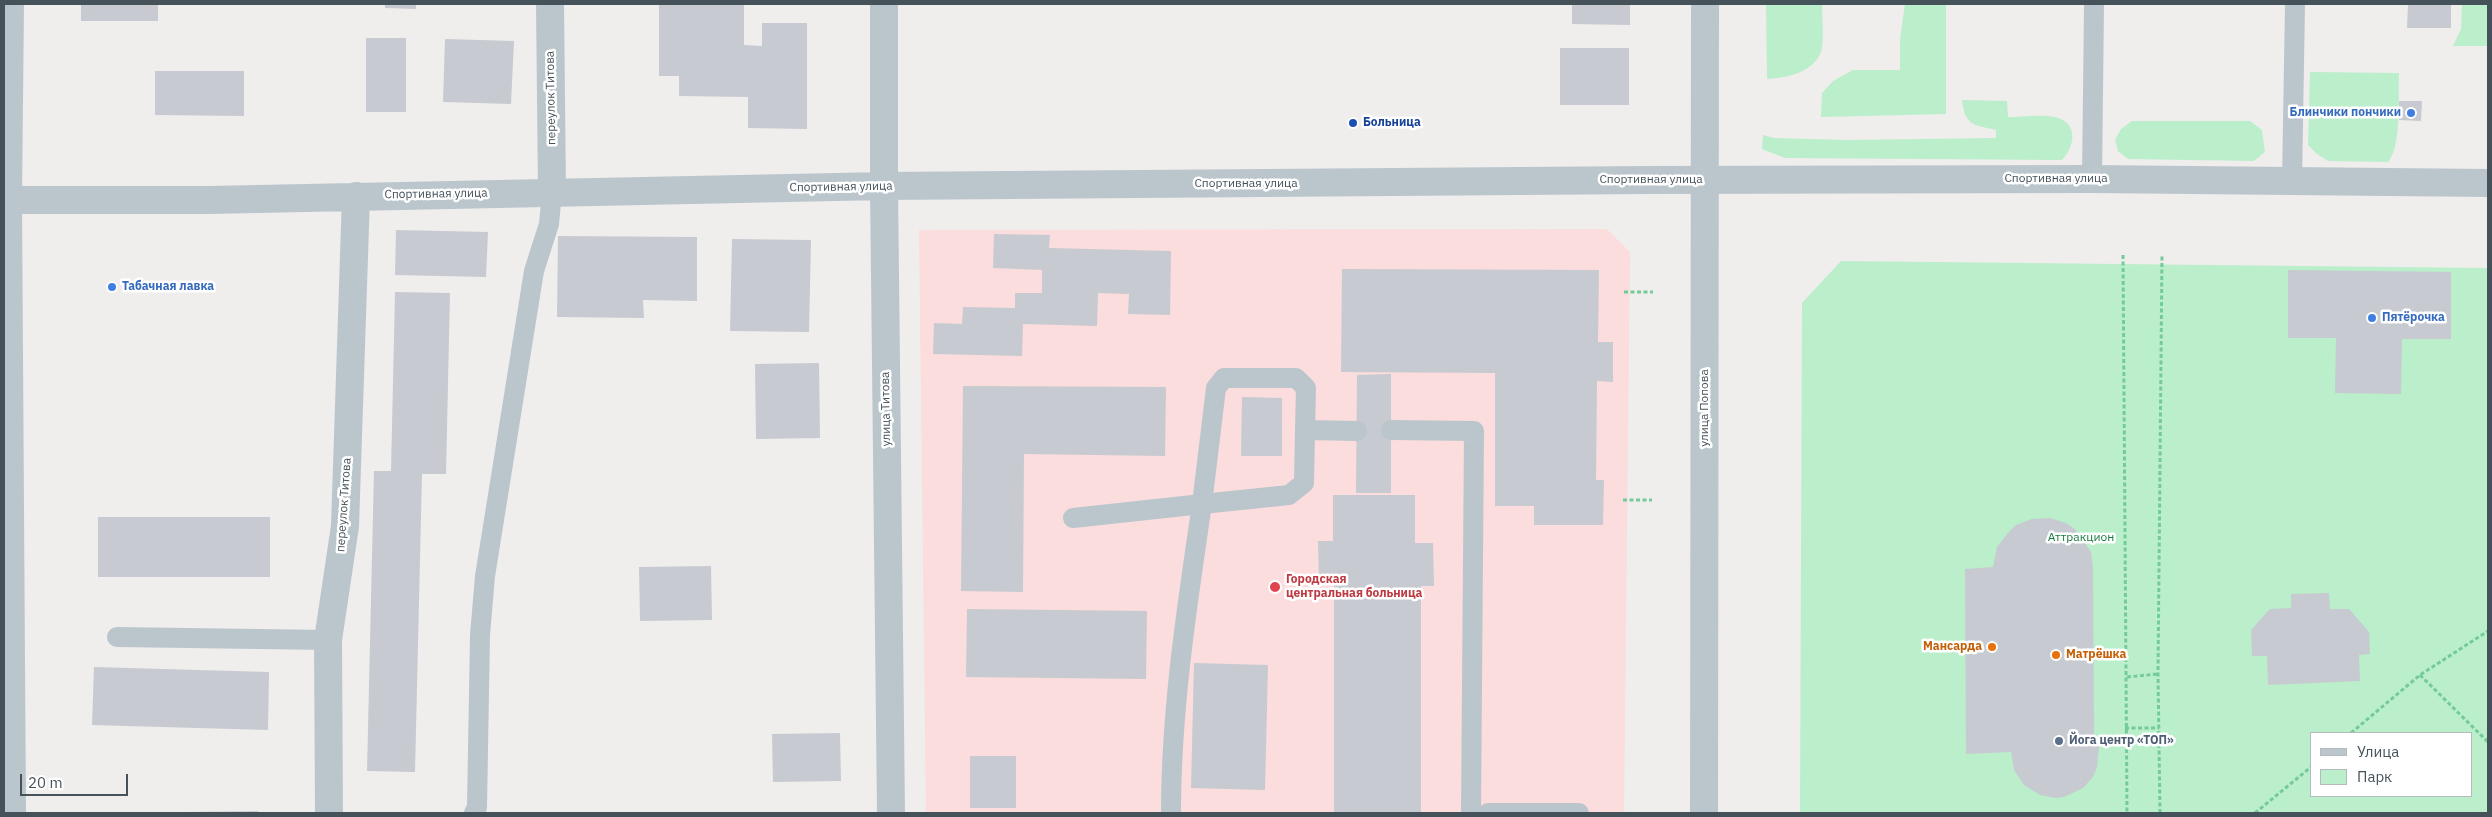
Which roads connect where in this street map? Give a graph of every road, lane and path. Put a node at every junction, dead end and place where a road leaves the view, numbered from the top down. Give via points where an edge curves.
1 (10, 4) edge
2 (550, 4) edge
3 (884, 4) edge
4 (1705, 4) edge
5 (2094, 4) edge
6 (2295, 4) edge
7 (2092, 179) junction
8 (1706, 180) junction
9 (2292, 182) junction
10 (2488, 183) edge
11 (884, 186) junction
12 (552, 192) junction
13 (356, 196) junction
14 (6, 200) edge
15 (2162, 254) dead end
16 (2124, 255) dead end
17 (1624, 292) dead end
18 (1653, 292) dead end
19 (1305, 430) junction
20 (1391, 430) dead end
21 (1357, 431) dead end
22 (1623, 500) dead end
23 (1652, 500) dead end
24 (1202, 504) junction
25 (1073, 518) dead end
26 (2488, 632) edge
27 (117, 637) dead end
28 (328, 640) junction
29 (2158, 674) junction
30 (2420, 675) junction
31 (2127, 676) junction
32 (2126, 728) junction
33 (2159, 728) junction
34 (2352, 732) edge
35 (2488, 742) edge
36 (2310, 768) edge
37 (12, 813) edge
38 (330, 813) edge
39 (474, 813) edge
40 (891, 813) edge
41 (1171, 813) edge
42 (1471, 813) edge
43 (1488, 813) edge
44 (1579, 813) edge
45 (1704, 813) edge
46 (2127, 813) edge
47 (2160, 813) edge
48 (2255, 813) edge

1 - 14 street
2 - 12 street, переулок Титова
3 - 11 street, улица Титова
4 - 8 street, улица Попова
5 - 7 lane
6 - 9 lane
7 - 8 street, Спортивная улица
7 - 9 street, Спортивная улица
8 - 11 street, Спортивная улица
8 - 45 street, улица Попова
9 - 10 street, Спортивная улица
11 - 12 street, Спортивная улица
11 - 40 street, улица Титова
12 - 13 street, Спортивная улица
12 - 39 lane via 549,224 534,271 485,576 480,635 477,807
13 - 14 street, Спортивная улица
13 - 28 street, переулок Титова via 345,526
14 - 37 street
15 - 29 path
16 - 31 path
17 - 18 path
19 - 21 lane
19 - 24 lane via 1304,483 1288,495
19 - 24 lane via 1306,388 1296,378 1224,378 1216,388
20 - 42 lane via 1474,431
22 - 23 path
24 - 25 lane
24 - 41 lane via 1171,755
26 - 30 path
27 - 28 lane
28 - 38 street, переулок Титова
29 - 31 path
29 - 33 path
30 - 34 path
30 - 35 path
31 - 32 path
32 - 33 path
32 - 46 path
33 - 47 path
36 - 48 path
43 - 44 lane

